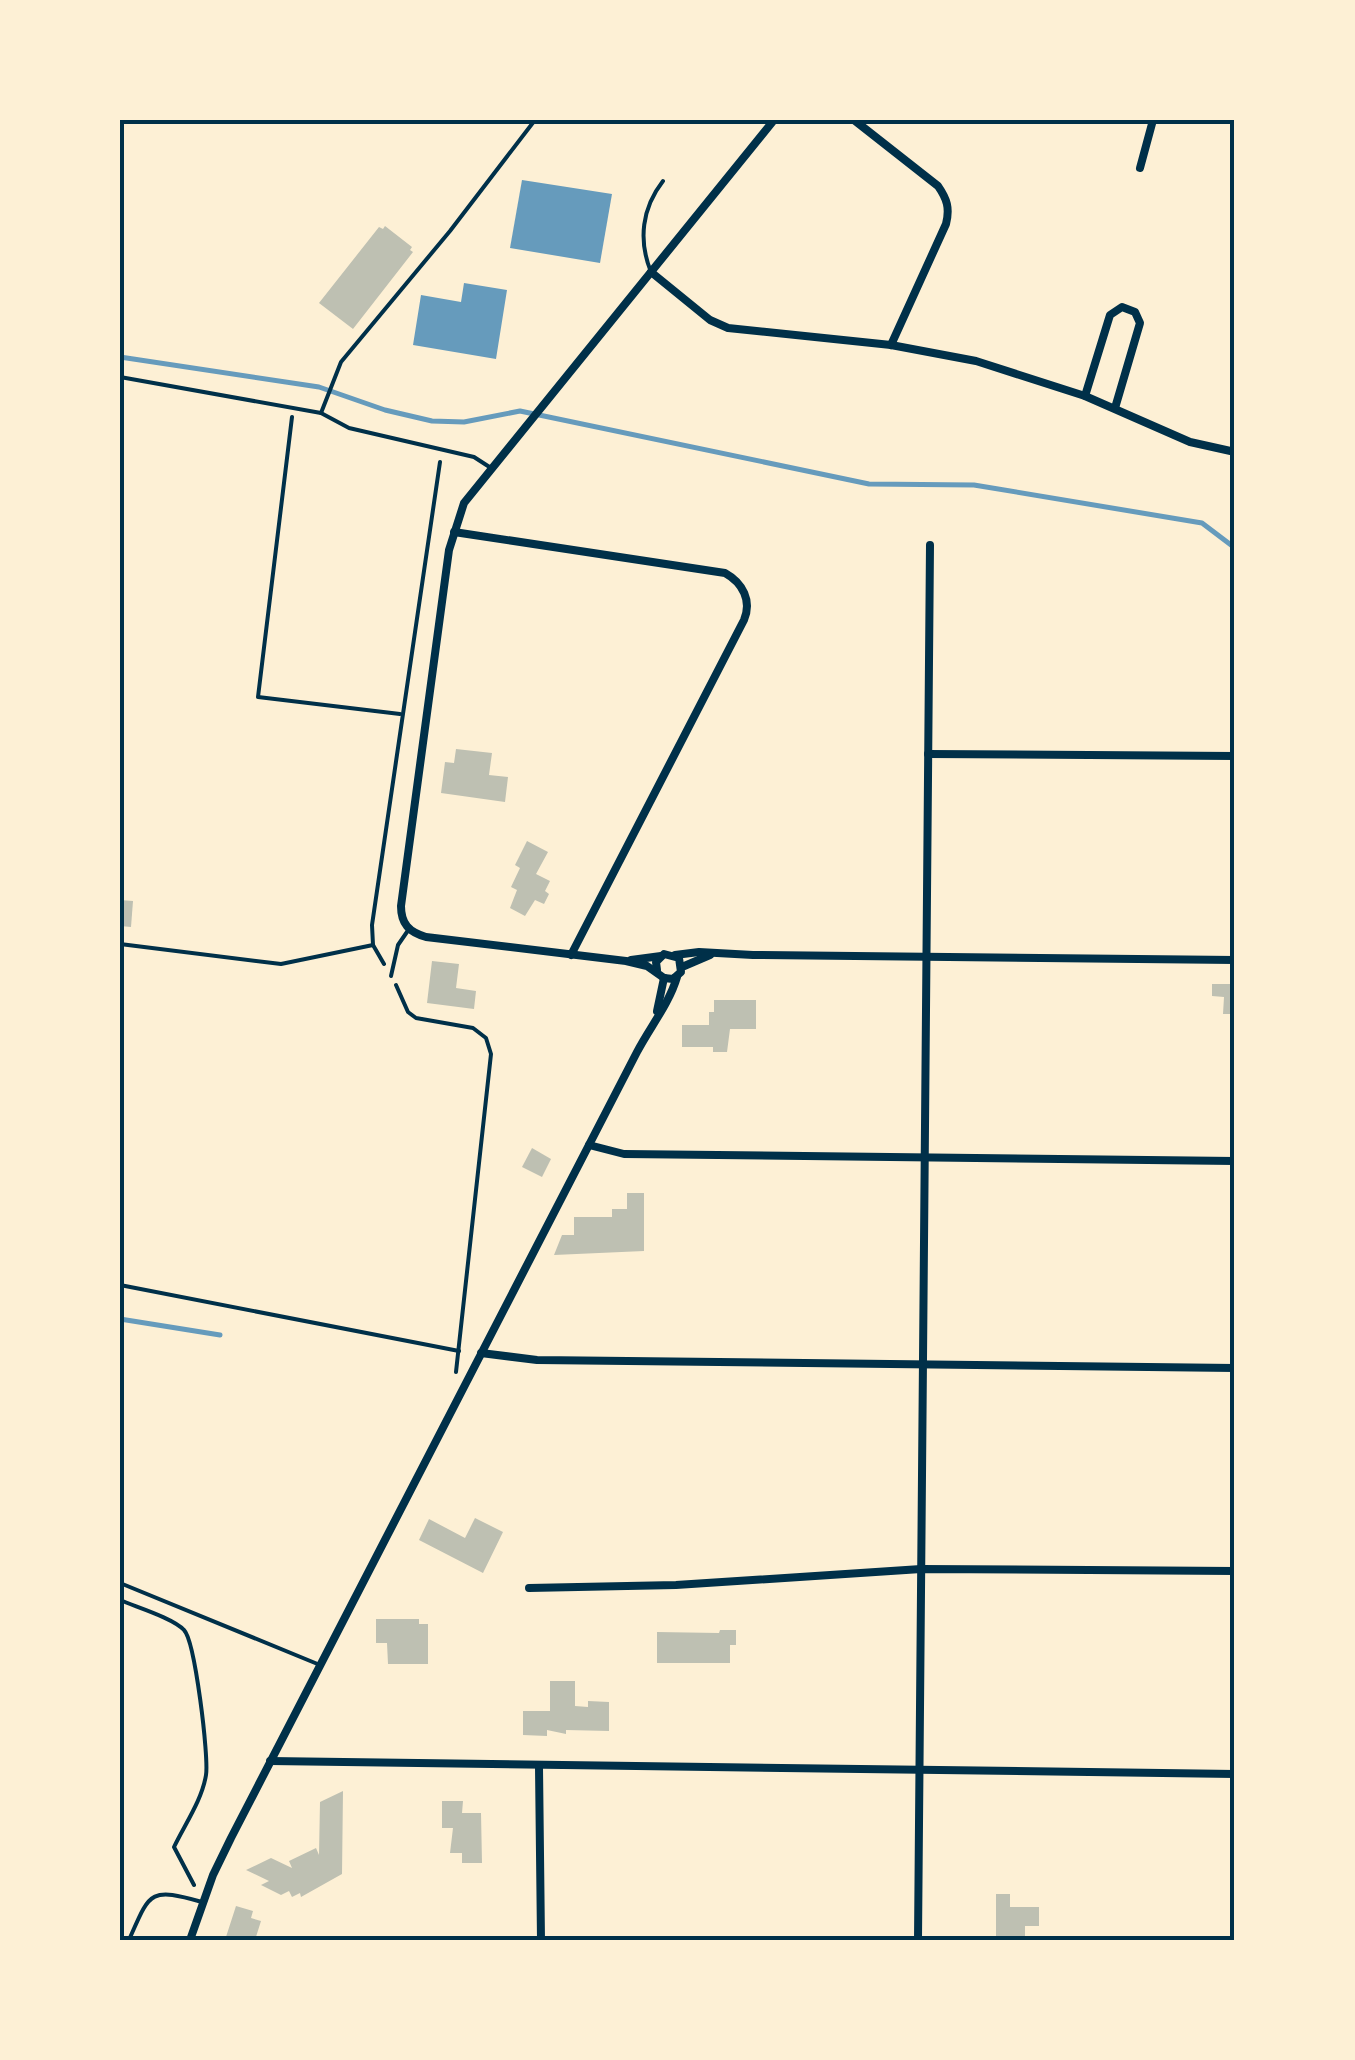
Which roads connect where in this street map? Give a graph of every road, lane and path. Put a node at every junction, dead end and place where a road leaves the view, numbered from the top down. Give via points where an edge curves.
1 (535, 120) edge
2 (774, 120) edge
3 (854, 120) edge
4 (1152, 120) edge
5 (1140, 168) dead end
6 (663, 181) dead end
7 (651, 272) junction
8 (891, 346) junction
9 (120, 377) edge
10 (1086, 396) junction
11 (293, 408) junction
12 (1115, 408) junction
13 (321, 413) junction
14 (442, 447) junction
15 (1235, 452) edge
16 (491, 468) junction
17 (454, 532) junction
18 (930, 546) dead end
19 (402, 714) junction
20 (928, 754) junction
21 (1235, 756) edge
22 (408, 928) junction
23 (120, 944) edge
24 (372, 945) junction
25 (714, 954) junction
26 (571, 955) junction
27 (675, 955) junction
28 (927, 955) junction
29 (661, 956) junction
30 (1235, 960) edge
31 (626, 961) junction
32 (682, 967) junction
33 (660, 974) junction
34 (391, 976) junction
35 (677, 977) junction
36 (656, 1016) junction
37 (589, 1145) junction
38 (923, 1157) junction
39 (1235, 1161) edge
40 (120, 1285) edge
41 (458, 1351) junction
42 (481, 1353) junction
43 (922, 1364) junction
44 (1235, 1368) edge
45 (456, 1372) dead end
46 (921, 1569) junction
47 (1235, 1572) edge
48 (120, 1582) edge
49 (529, 1588) dead end
50 (120, 1600) edge
51 (320, 1665) junction
52 (270, 1762) junction
53 (539, 1767) junction
54 (918, 1770) junction
55 (1235, 1774) edge
56 (194, 1885) dead end
57 (203, 1902) junction
58 (129, 1940) edge
59 (190, 1940) edge
60 (541, 1940) edge
61 (918, 1940) edge

1 - 13 lane via 336,372
2 - 7 street
3 - 8 street via 938,186 949,210
4 - 5 street
6 - 7 lane via 644,220
7 - 8 street via 728,328
7 - 16 street
8 - 10 street via 976,361
9 - 11 lane
10 - 12 street
10 - 12 street via 1110,315 1130,310 1140,323
11 - 13 lane
11 - 19 path via 258,697
12 - 15 street via 1190,442
13 - 14 lane via 350,428
14 - 16 lane
14 - 19 path
16 - 17 street via 464,503
17 - 22 street via 401,906
17 - 26 street via 725,573 747,599 744,620
18 - 20 street
19 - 24 path
20 - 21 street
20 - 28 street
22 - 26 street
22 - 34 lane
23 - 24 path via 281,964
24 - 34 path
25 - 27 street
25 - 28 street
25 - 32 street
26 - 31 street
27 - 29 street
27 - 32 street
28 - 30 street
28 - 38 street
29 - 31 street
29 - 33 street
31 - 33 street
32 - 35 street
33 - 35 street
33 - 36 street
34 - 41 path via 408,1012 473,1028 491,1054
35 - 36 street
36 - 37 street
37 - 38 street via 624,1154
37 - 42 street
38 - 39 street
38 - 43 street
40 - 41 path
41 - 45 path
42 - 43 street via 537,1360
42 - 51 street
43 - 44 street
43 - 46 street
46 - 47 street
46 - 49 street
46 - 54 street
48 - 51 lane
50 - 56 path via 180,1627 189,1640 207,1772 174,1847
51 - 52 street
52 - 53 street
52 - 57 street
53 - 54 street
53 - 60 street
54 - 55 street
54 - 61 street
57 - 58 lane via 172,1893 151,1898
57 - 59 street

